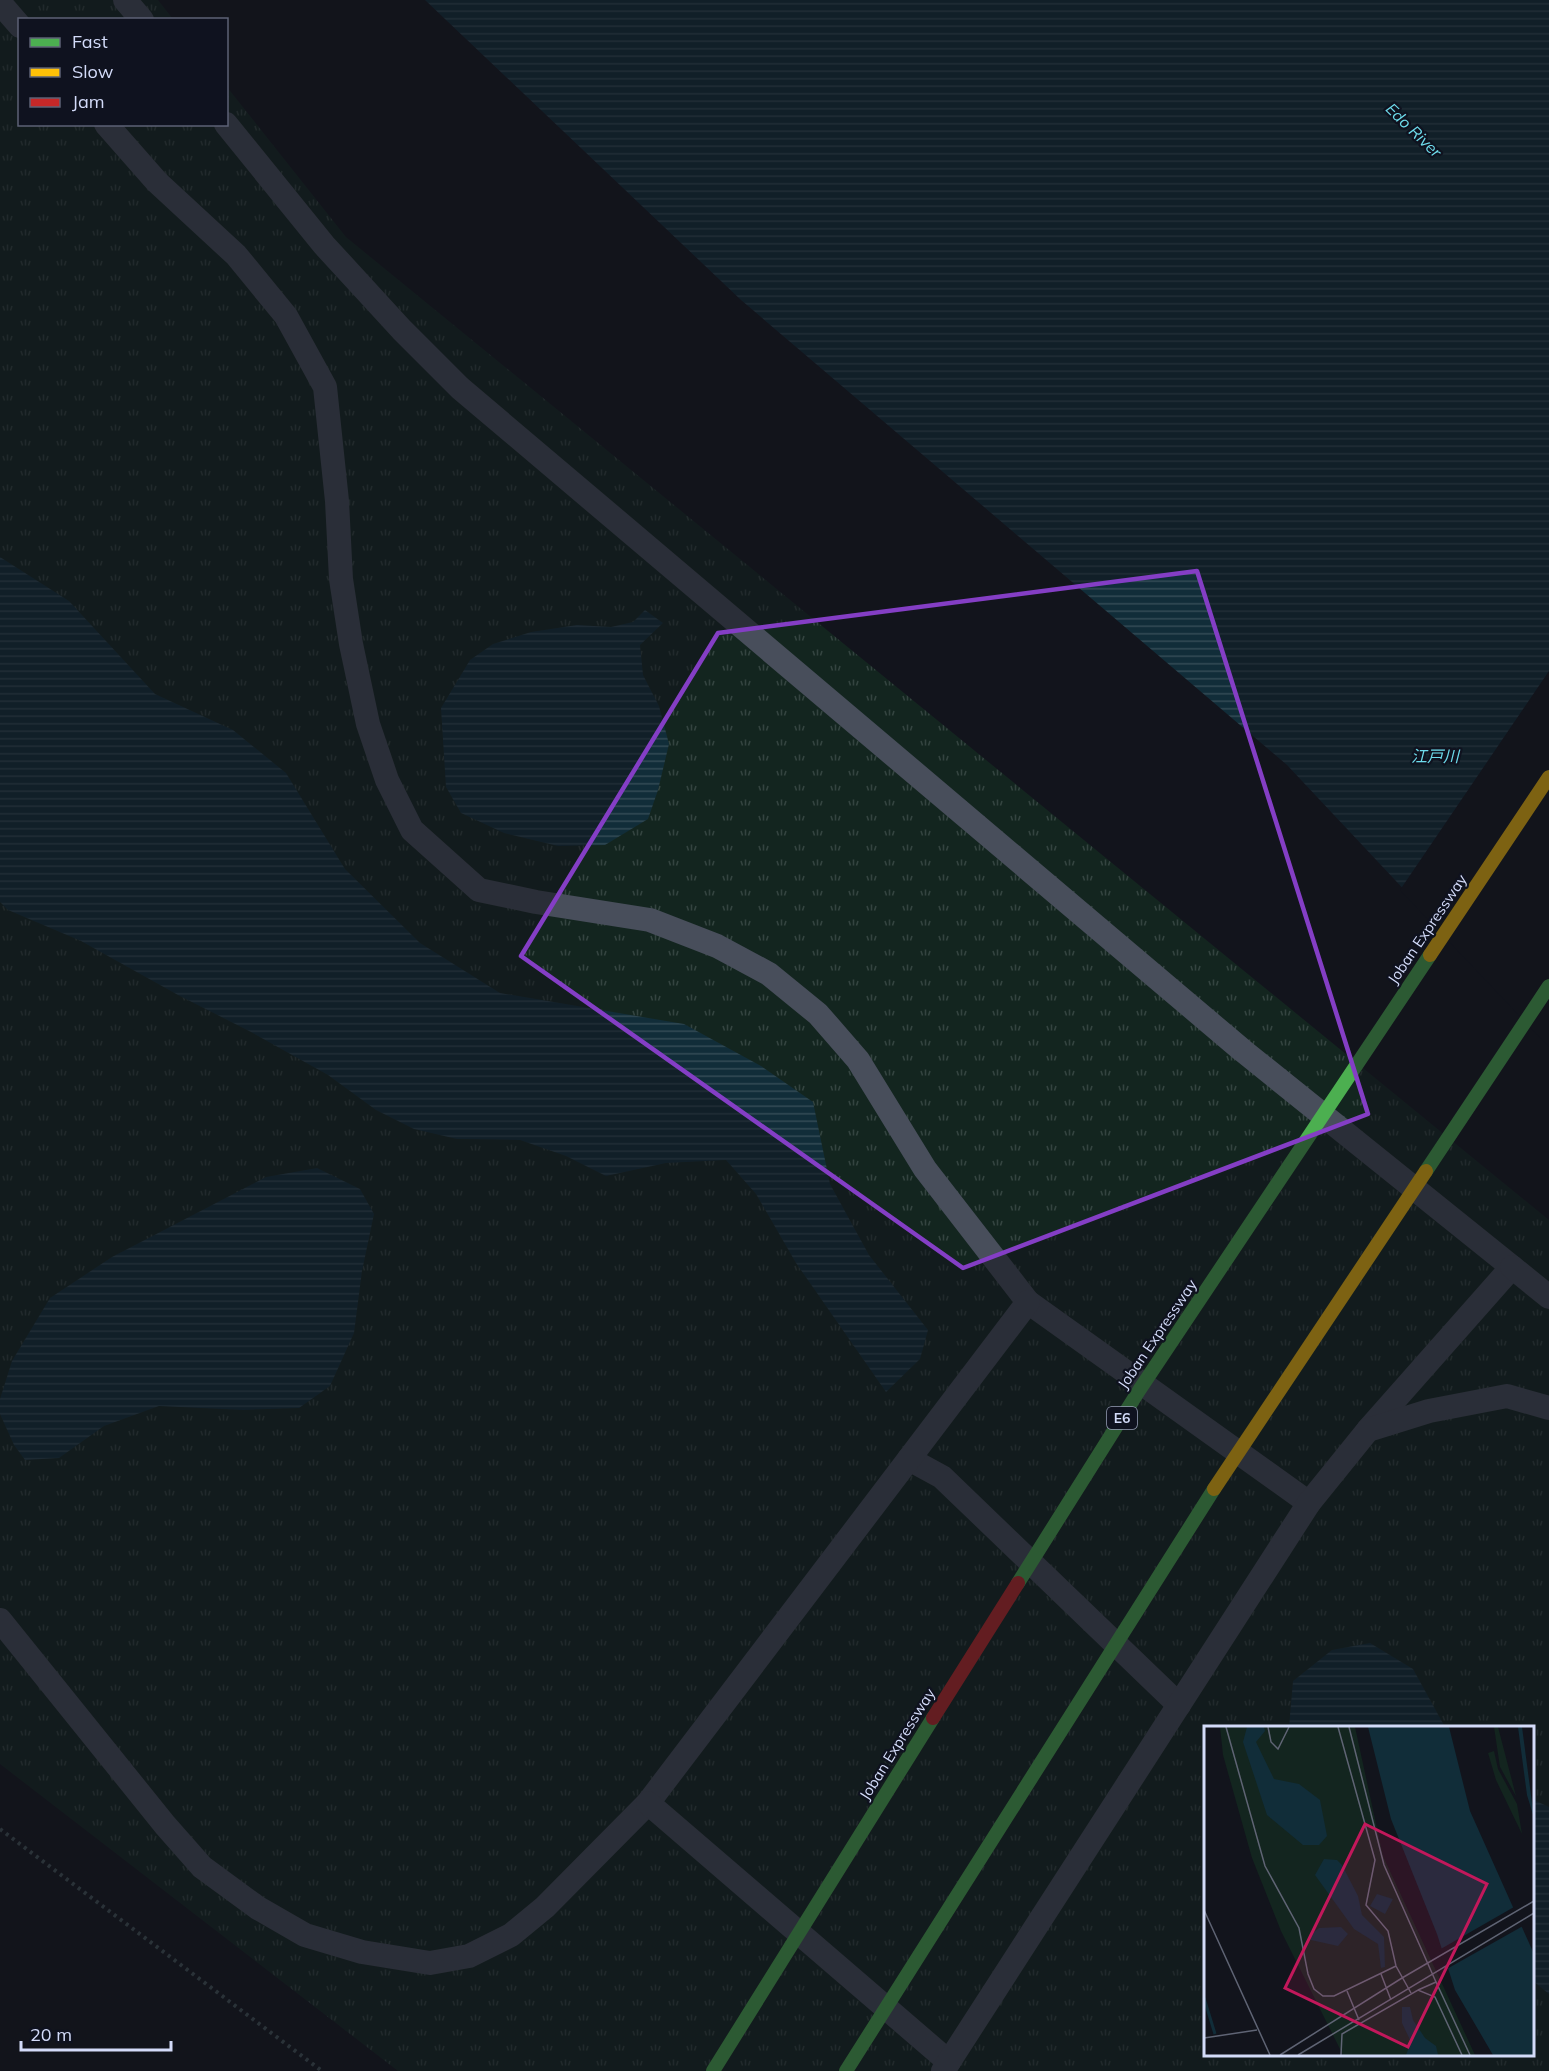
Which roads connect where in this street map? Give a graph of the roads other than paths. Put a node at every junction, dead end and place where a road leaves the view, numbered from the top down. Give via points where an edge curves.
1 (125, 0) edge
2 (0, 3) edge
3 (140, 18) edge
4 (18, 24) edge
5 (108, 126) edge
6 (228, 126) edge
7 (1549, 777) edge
8 (1549, 986) edge
9 (1512, 1267) junction
10 (1549, 1297) edge
11 (1029, 1302) junction
12 (1549, 1408) edge
13 (1368, 1431) junction
14 (909, 1459) junction
15 (1309, 1503) junction
16 (0, 1620) edge
17 (1179, 1705) junction
18 (648, 1803) junction
19 (946, 2066) edge
20 (713, 2071) edge
21 (846, 2071) edge

1 - 3 lane
2 - 4 lane
5 - 11 lane via 157,182 236,255 285,316 325,387 341,579 351,644 368,724 387,780 412,830 479,890 650,920 717,946 769,974 818,1014 858,1060 925,1169
6 - 9 lane via 324,245 460,388 1242,1050
7 - 20 highway, Joban Expressway / E6, bridge via 1140,1389
8 - 21 highway, bridge via 1221,1478
9 - 10 lane
9 - 13 lane
11 - 14 lane
11 - 15 lane
12 - 13 lane via 1507,1396 1429,1411
13 - 15 lane
14 - 17 lane via 942,1477
14 - 18 lane
15 - 17 lane
16 - 18 lane via 202,1867 258,1908 305,1935 363,1952 430,1963 469,1956 511,1935 545,1907
17 - 19 lane
18 - 19 lane

